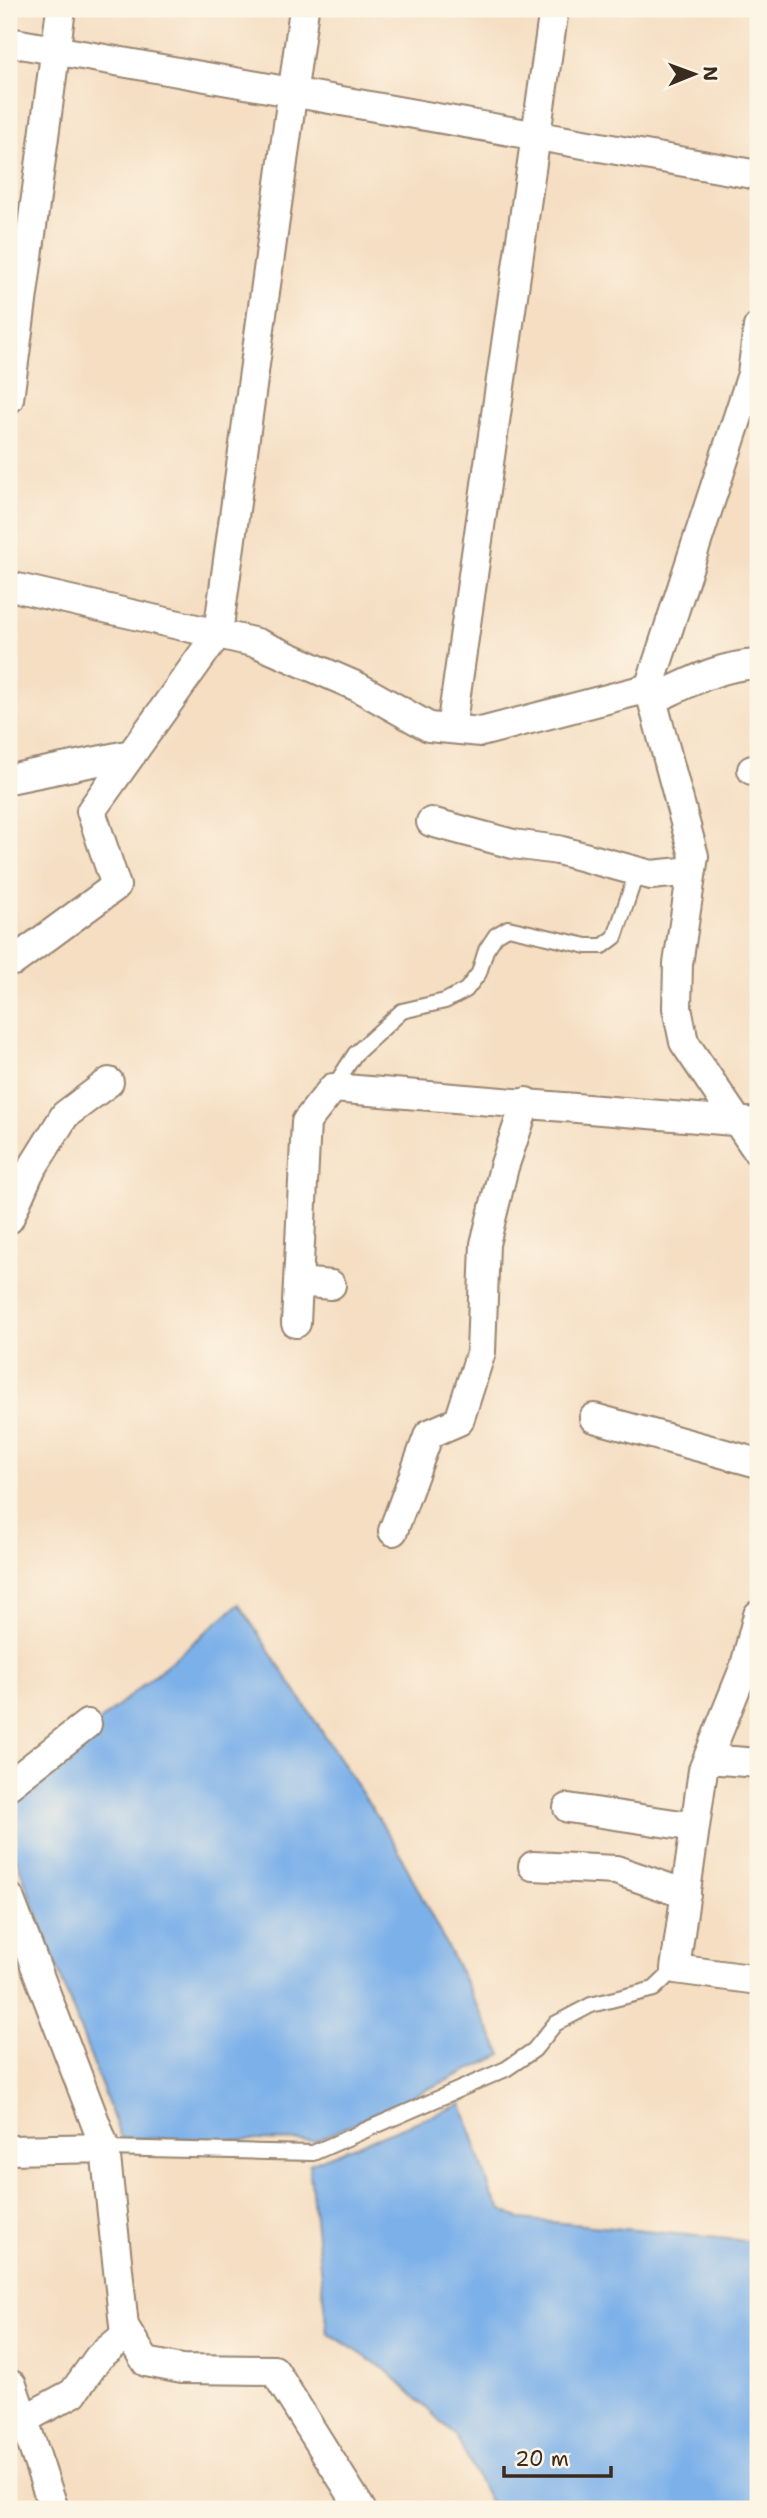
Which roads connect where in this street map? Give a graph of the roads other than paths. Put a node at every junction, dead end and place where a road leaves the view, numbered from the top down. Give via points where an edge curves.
1 (61, 9) edge
2 (304, 9) edge
3 (554, 9) edge
4 (9, 42) edge
5 (54, 50) junction
6 (292, 92) junction
7 (536, 135) junction
8 (758, 175) edge
9 (758, 327) edge
10 (755, 375) edge
11 (9, 399) edge
12 (9, 586) edge
13 (218, 634) junction
14 (758, 664) edge
15 (650, 694) junction
16 (451, 729) junction
17 (132, 754) junction
18 (9, 779) edge
19 (431, 822) dead end
20 (637, 871) junction
21 (692, 871) junction
22 (14, 961) dead end
23 (109, 1082) dead end
24 (334, 1088) junction
25 (526, 1102) junction
26 (748, 1122) edge
27 (758, 1152) edge
28 (9, 1219) edge
29 (299, 1282) junction
30 (331, 1285) dead end
31 (296, 1323) dead end
32 (594, 1418) dead end
33 (758, 1463) edge
34 (393, 1531) dead end
35 (758, 1615) edge
36 (87, 1724) dead end
37 (708, 1759) junction
38 (758, 1763) edge
39 (9, 1785) edge
40 (568, 1808) dead end
41 (695, 1828) junction
42 (533, 1866) dead end
43 (686, 1894) junction
44 (9, 1897) edge
45 (676, 1969) junction
46 (758, 1980) edge
47 (105, 2148) junction
48 (9, 2150) edge
49 (128, 2333) junction
50 (12, 2385) dead end
51 (23, 2420) junction
52 (54, 2509) edge
53 (361, 2509) edge

1 - 5 street
2 - 6 street
3 - 7 street
4 - 5 street
5 - 6 street
5 - 11 street
6 - 7 street
6 - 13 street
7 - 8 street
7 - 16 street
9 - 10 street
10 - 15 street
12 - 13 street
13 - 16 street via 257,643 358,687 429,727
13 - 17 street
14 - 15 street via 734,665
15 - 16 street via 481,732
15 - 21 street via 694,856
17 - 18 street
17 - 22 street via 92,811 116,886
19 - 20 street
20 - 21 street via 651,875
20 - 24 lane via 615,937 603,946 508,929 496,935 479,974 466,990 445,1001 402,1011 355,1054
21 - 26 street via 678,964 677,1008 684,1042
23 - 28 street via 65,1115 29,1173
24 - 25 street
24 - 29 street via 306,1122
25 - 26 street
25 - 34 street via 503,1167 485,1244 481,1352 458,1421 429,1434
26 - 27 street
29 - 30 street
29 - 31 street
32 - 33 street
35 - 37 street via 745,1667
36 - 39 street
37 - 38 street
37 - 41 street
40 - 41 street
41 - 43 street
42 - 43 street via 616,1870
43 - 45 street
44 - 47 street
45 - 46 street
45 - 47 lane via 654,1989 591,2005 555,2024 534,2050 506,2069 313,2153
47 - 48 street
47 - 49 street
49 - 51 street via 99,2357 73,2393
49 - 53 street via 146,2362 182,2369 274,2370
50 - 51 street
51 - 52 street

